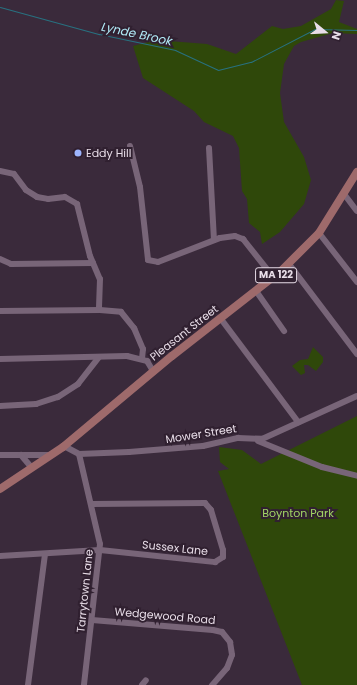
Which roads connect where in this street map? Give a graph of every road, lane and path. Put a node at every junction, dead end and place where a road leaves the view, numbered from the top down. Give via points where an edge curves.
1 (130, 146) dead end
2 (210, 148) dead end
3 (0, 171) edge
4 (357, 172) edge
5 (344, 194) junction
6 (357, 211) edge
7 (319, 233) junction
8 (214, 240) junction
9 (0, 259) edge
10 (93, 263) junction
11 (289, 264) junction
12 (274, 278) junction
13 (357, 282) edge
14 (256, 291) junction
15 (99, 310) junction
16 (0, 311) edge
17 (220, 319) junction
18 (284, 331) dead end
19 (357, 354) edge
20 (99, 357) junction
21 (142, 358) junction
22 (0, 359) edge
23 (153, 371) junction
24 (357, 396) edge
25 (0, 406) edge
26 (298, 422) junction
27 (254, 440) junction
28 (64, 446) junction
29 (79, 454) junction
30 (0, 455) edge
31 (24, 455) junction
32 (50, 455) junction
33 (34, 465) junction
34 (357, 476) edge
35 (0, 489) edge
36 (92, 504) junction
37 (100, 550) junction
38 (45, 554) junction
39 (0, 556) edge
40 (92, 620) junction
41 (28, 685) edge
42 (84, 685) edge
43 (212, 685) edge

1 - 8 street via 140,188 146,256 150,261 158,262
2 - 8 street
3 - 10 street via 14,174 26,190 37,197 65,197 74,201 80,210
4 - 5 main road, Pleasant Street / MA 122
5 - 6 street
5 - 7 main road, Pleasant Street / MA 122
7 - 11 main road, Pleasant Street / MA 122
7 - 13 street
8 - 12 street via 230,236 240,238
9 - 10 street via 11,264
10 - 15 street via 100,279
11 - 12 main road, Pleasant Street / MA 122
11 - 19 street
12 - 14 main road, Pleasant Street / MA 122
14 - 17 main road, Pleasant Street / MA 122
14 - 18 street
15 - 16 street
15 - 21 street via 122,313 137,335 143,349
17 - 23 main road, Pleasant Street / MA 122
17 - 26 street
20 - 21 street
20 - 22 street
20 - 25 street via 78,384 58,397 36,404
21 - 23 street
23 - 28 main road, Pleasant Street / MA 122
24 - 26 street, Mower Street
26 - 27 street, Mower Street via 273,435
27 - 29 street, Mower Street via 238,438 175,450
27 - 34 street via 322,467
28 - 29 street
28 - 32 main road, Pleasant Street / MA 122
29 - 36 street, Tarrytown Lane
30 - 31 street
31 - 32 street
31 - 33 street
32 - 33 main road, Pleasant Street / MA 122
33 - 35 main road, Pleasant Street / MA 122
36 - 37 street, Tarrytown Lane
36 - 37 street, Sussex Lane via 203,502 210,508 224,553 221,560 215,562
37 - 38 street, Sussex Lane
37 - 40 street, Tarrytown Lane
38 - 39 street, Sussex Lane
38 - 41 street
40 - 42 street, Tarrytown Lane
40 - 43 street, Wedgewood Road via 222,632 230,642 232,655 230,663

